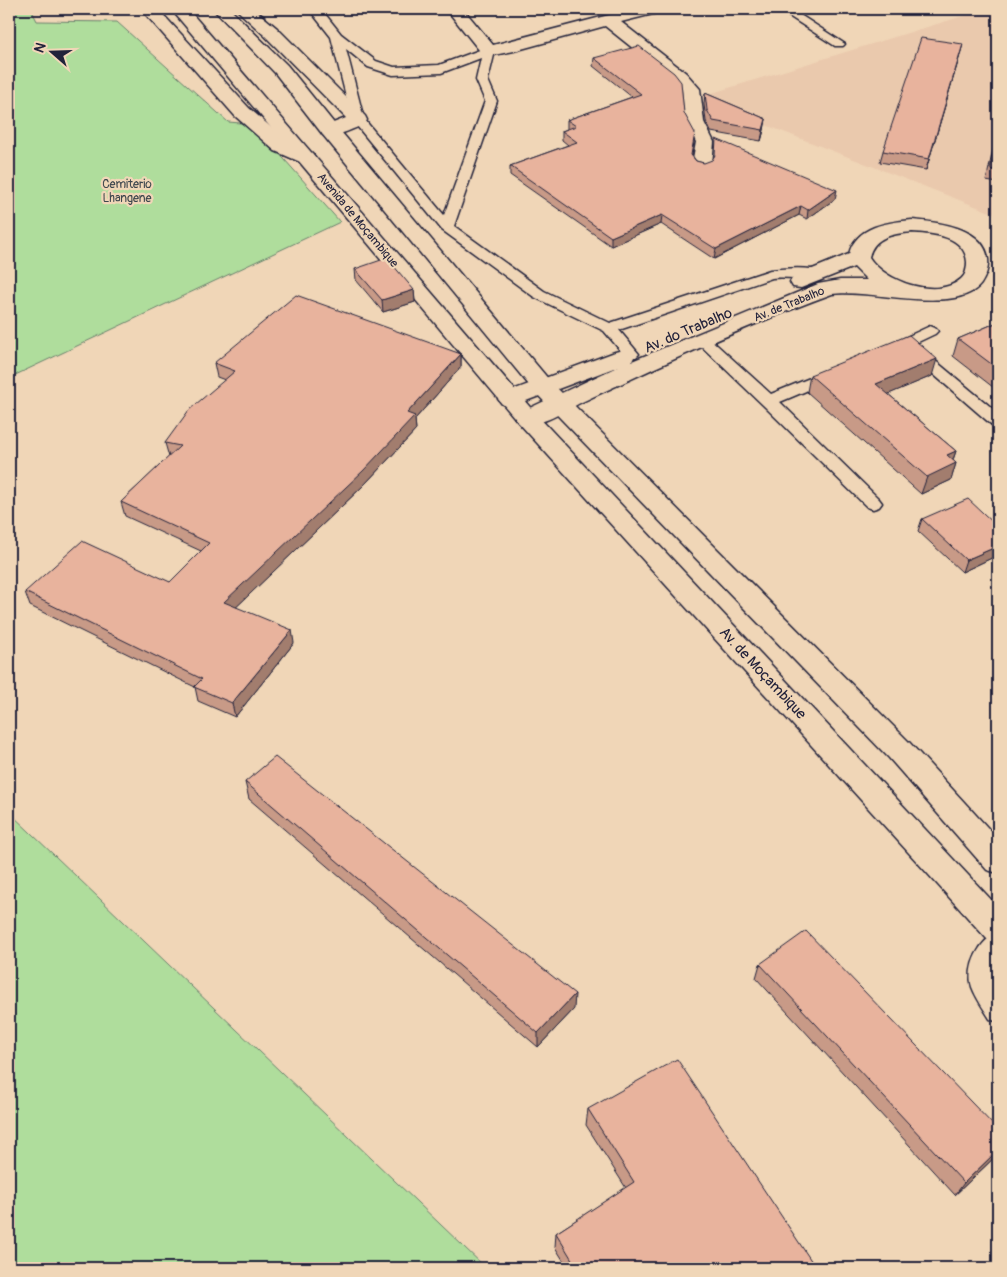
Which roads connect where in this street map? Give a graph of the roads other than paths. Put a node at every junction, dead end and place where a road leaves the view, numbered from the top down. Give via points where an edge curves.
1 (149, 9) edge
2 (221, 9) edge
3 (244, 9) edge
4 (315, 9) edge
5 (458, 9) edge
6 (651, 9) edge
7 (784, 9) edge
8 (184, 15) edge
9 (608, 20) junction
10 (337, 36) junction
11 (839, 44) dead end
12 (488, 51) junction
13 (358, 120) junction
14 (330, 131) junction
15 (304, 158) junction
16 (702, 164) edge
17 (447, 227) junction
18 (964, 238) junction
19 (998, 251) edge
20 (859, 257) junction
21 (819, 274) junction
22 (998, 277) edge
23 (974, 280) junction
24 (905, 291) junction
25 (609, 328) junction
26 (930, 331) dead end
27 (702, 339) junction
28 (906, 343) junction
29 (631, 354) junction
30 (879, 354) edge
31 (851, 366) edge
32 (551, 395) junction
33 (769, 400) junction
34 (519, 409) junction
35 (998, 421) edge
36 (873, 503) dead end
37 (998, 860) edge
38 (998, 928) edge
39 (998, 943) edge
40 (998, 1011) edge

1 - 15 main road via 242,112 282,147
2 - 14 main road via 281,69
3 - 13 main road via 272,32
4 - 10 lane
5 - 12 main road
6 - 9 main road
7 - 11 lane
8 - 15 main road, Avenida de Moçambique
9 - 12 main road
9 - 16 main road via 691,89 690,110 705,142
10 - 12 lane via 372,64 393,71 441,69
10 - 13 lane
12 - 17 lane via 482,80 491,100
13 - 14 main road
13 - 17 lane
14 - 32 main road
15 - 34 main road, Avenida de Moçambique
17 - 25 lane via 538,294
18 - 19 main road
18 - 20 main road via 910,224 880,229 863,243
18 - 23 main road via 980,258
20 - 21 main road, Av. do Trabalho
20 - 24 main road via 870,273
21 - 25 lane via 770,274
21 - 29 main road, Av. do Trabalho
22 - 23 main road
23 - 24 main road via 963,288 941,294
24 - 27 main road, Av. de Trabalho via 858,286 828,288
25 - 29 lane
26 - 28 lane
27 - 32 main road, Av. de Trabalho
27 - 33 lane
28 - 30 lane
28 - 35 lane
29 - 32 main road, Av. do Trabalho
31 - 33 lane
32 - 34 main road
32 - 37 main road via 898,750
33 - 36 lane
34 - 38 main road, Av. de Moçambique
39 - 40 lane via 984,962 983,985

